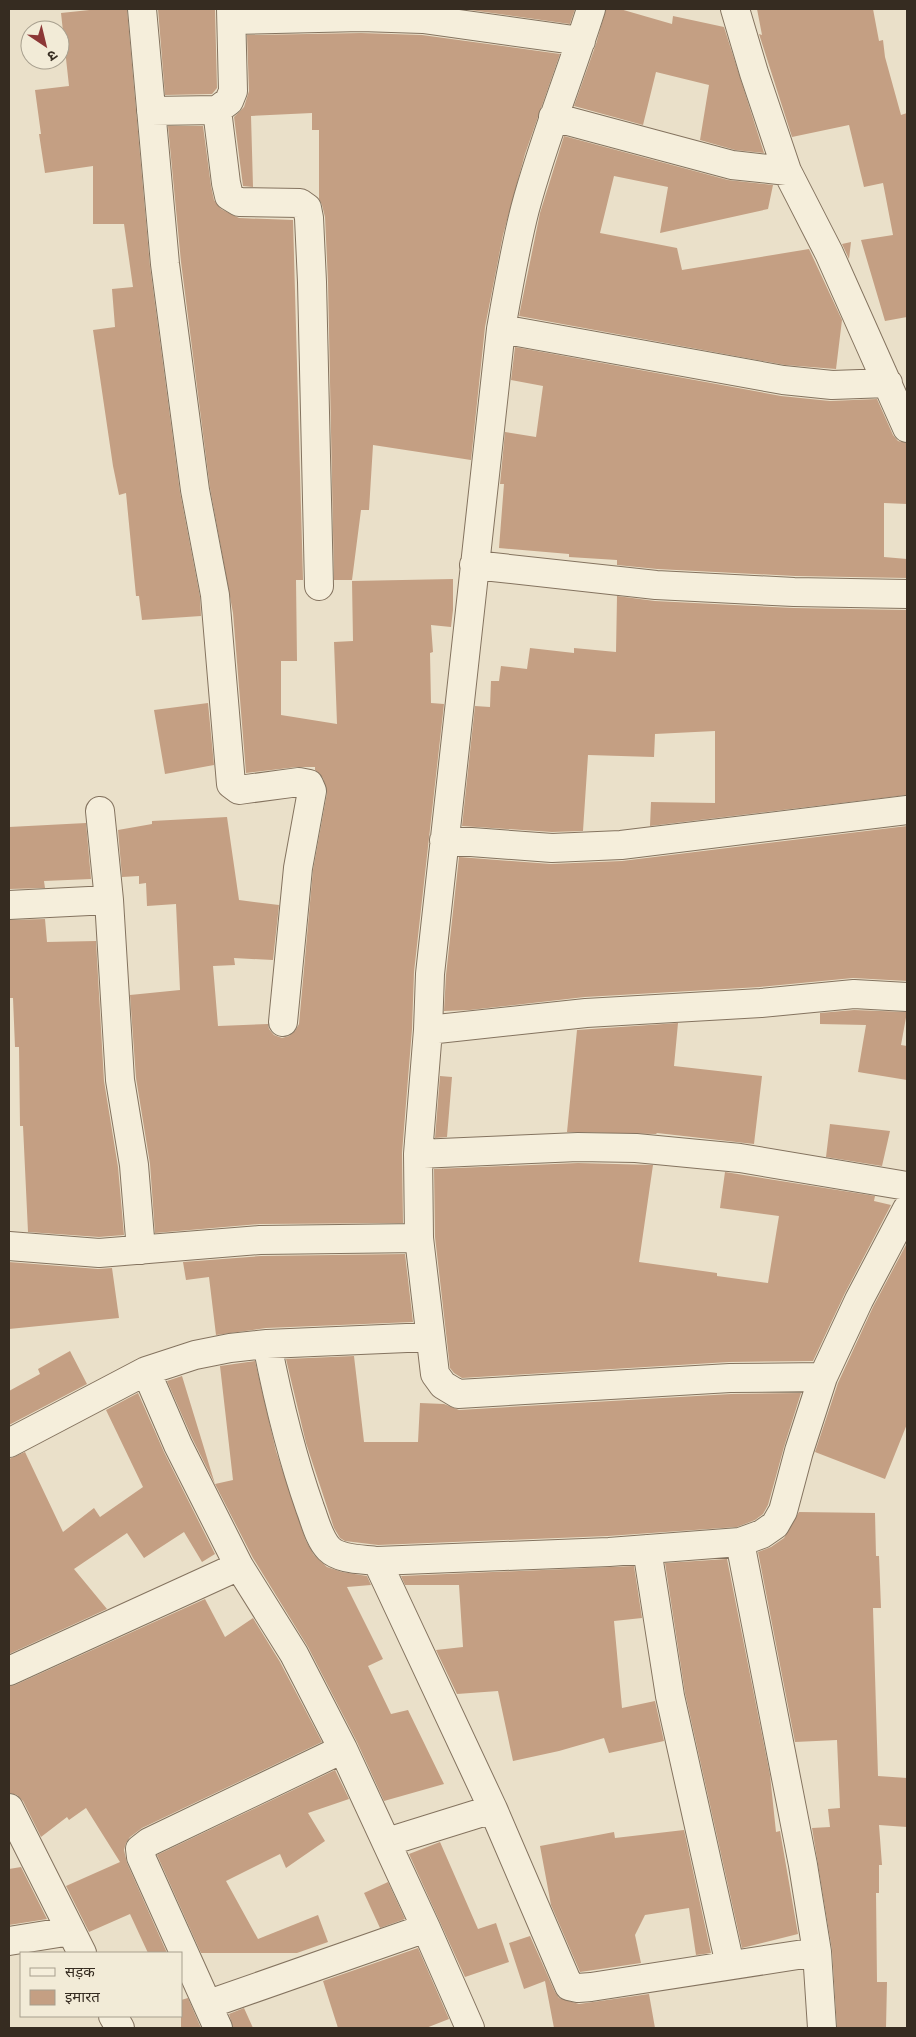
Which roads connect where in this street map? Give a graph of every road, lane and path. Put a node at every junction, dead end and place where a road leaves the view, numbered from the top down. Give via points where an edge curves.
1 (142, 9) edge
2 (591, 9) edge
3 (736, 9) edge
4 (231, 14) edge
5 (581, 41) junction
6 (217, 110) junction
7 (151, 111) junction
8 (554, 117) junction
9 (787, 171) junction
10 (501, 329) junction
11 (888, 382) junction
12 (907, 428) edge
13 (474, 565) junction
14 (319, 586) dead end
15 (907, 594) edge
16 (907, 810) edge
17 (100, 811) dead end
18 (444, 840) junction
19 (109, 900) junction
20 (9, 905) edge
21 (907, 997) edge
22 (283, 1022) dead end
23 (428, 1030) junction
24 (418, 1154) junction
25 (907, 1186) edge
26 (907, 1209) edge
27 (420, 1238) junction
28 (9, 1246) edge
29 (141, 1250) junction
30 (430, 1338) junction
31 (268, 1344) junction
32 (146, 1371) junction
33 (823, 1377) junction
34 (9, 1443) edge
35 (740, 1542) junction
36 (646, 1549) junction
37 (377, 1561) junction
38 (238, 1566) junction
39 (9, 1671) edge
40 (343, 1749) junction
41 (9, 1808) edge
42 (493, 1809) junction
43 (386, 1842) junction
44 (426, 1928) junction
45 (9, 1941) edge
46 (76, 1942) edge
47 (817, 1952) junction
48 (730, 1964) junction
49 (214, 2016) edge
50 (114, 2017) edge
51 (120, 2028) edge
52 (470, 2028) edge
53 (822, 2028) edge

1 - 7 street
2 - 5 street
3 - 9 street
4 - 5 street via 423,19
4 - 6 street via 233,91 229,101
5 - 8 street
6 - 7 street
6 - 14 street via 229,196 239,202 300,203 307,208 312,282
7 - 22 street via 165,264 182,397 215,595 231,784 239,790 299,782 309,784 312,792 298,868
8 - 9 street via 732,165
8 - 10 street via 525,208
9 - 11 street
10 - 11 street via 783,380 832,385
10 - 13 street
11 - 12 street
13 - 15 street via 656,585
13 - 18 street
16 - 18 street via 621,845 552,848
17 - 19 street
18 - 23 street via 430,974
19 - 20 street
19 - 29 street via 120,1080 134,1165
21 - 23 street via 854,994 586,1014
23 - 24 street
24 - 25 street via 578,1147 636,1148 740,1158
24 - 27 street
26 - 33 street
27 - 29 street via 260,1240
27 - 30 street
28 - 29 street via 99,1253
30 - 31 street
30 - 33 street via 435,1374 443,1385 458,1394 730,1378
31 - 32 street via 195,1355
31 - 37 street via 294,1464 319,1533 330,1550 343,1557
32 - 34 street
32 - 38 street via 178,1445
33 - 35 street via 783,1510 775,1525
35 - 36 street
35 - 47 street
36 - 37 street
36 - 48 street via 670,1696
37 - 42 street
38 - 39 street
38 - 40 street via 294,1654
40 - 43 street
40 - 49 street via 140,1849
41 - 46 street
42 - 43 street
42 - 48 street via 569,1986 591,1987
43 - 44 street
44 - 49 street
44 - 52 street
45 - 46 street
47 - 48 street
47 - 53 street
50 - 51 street

